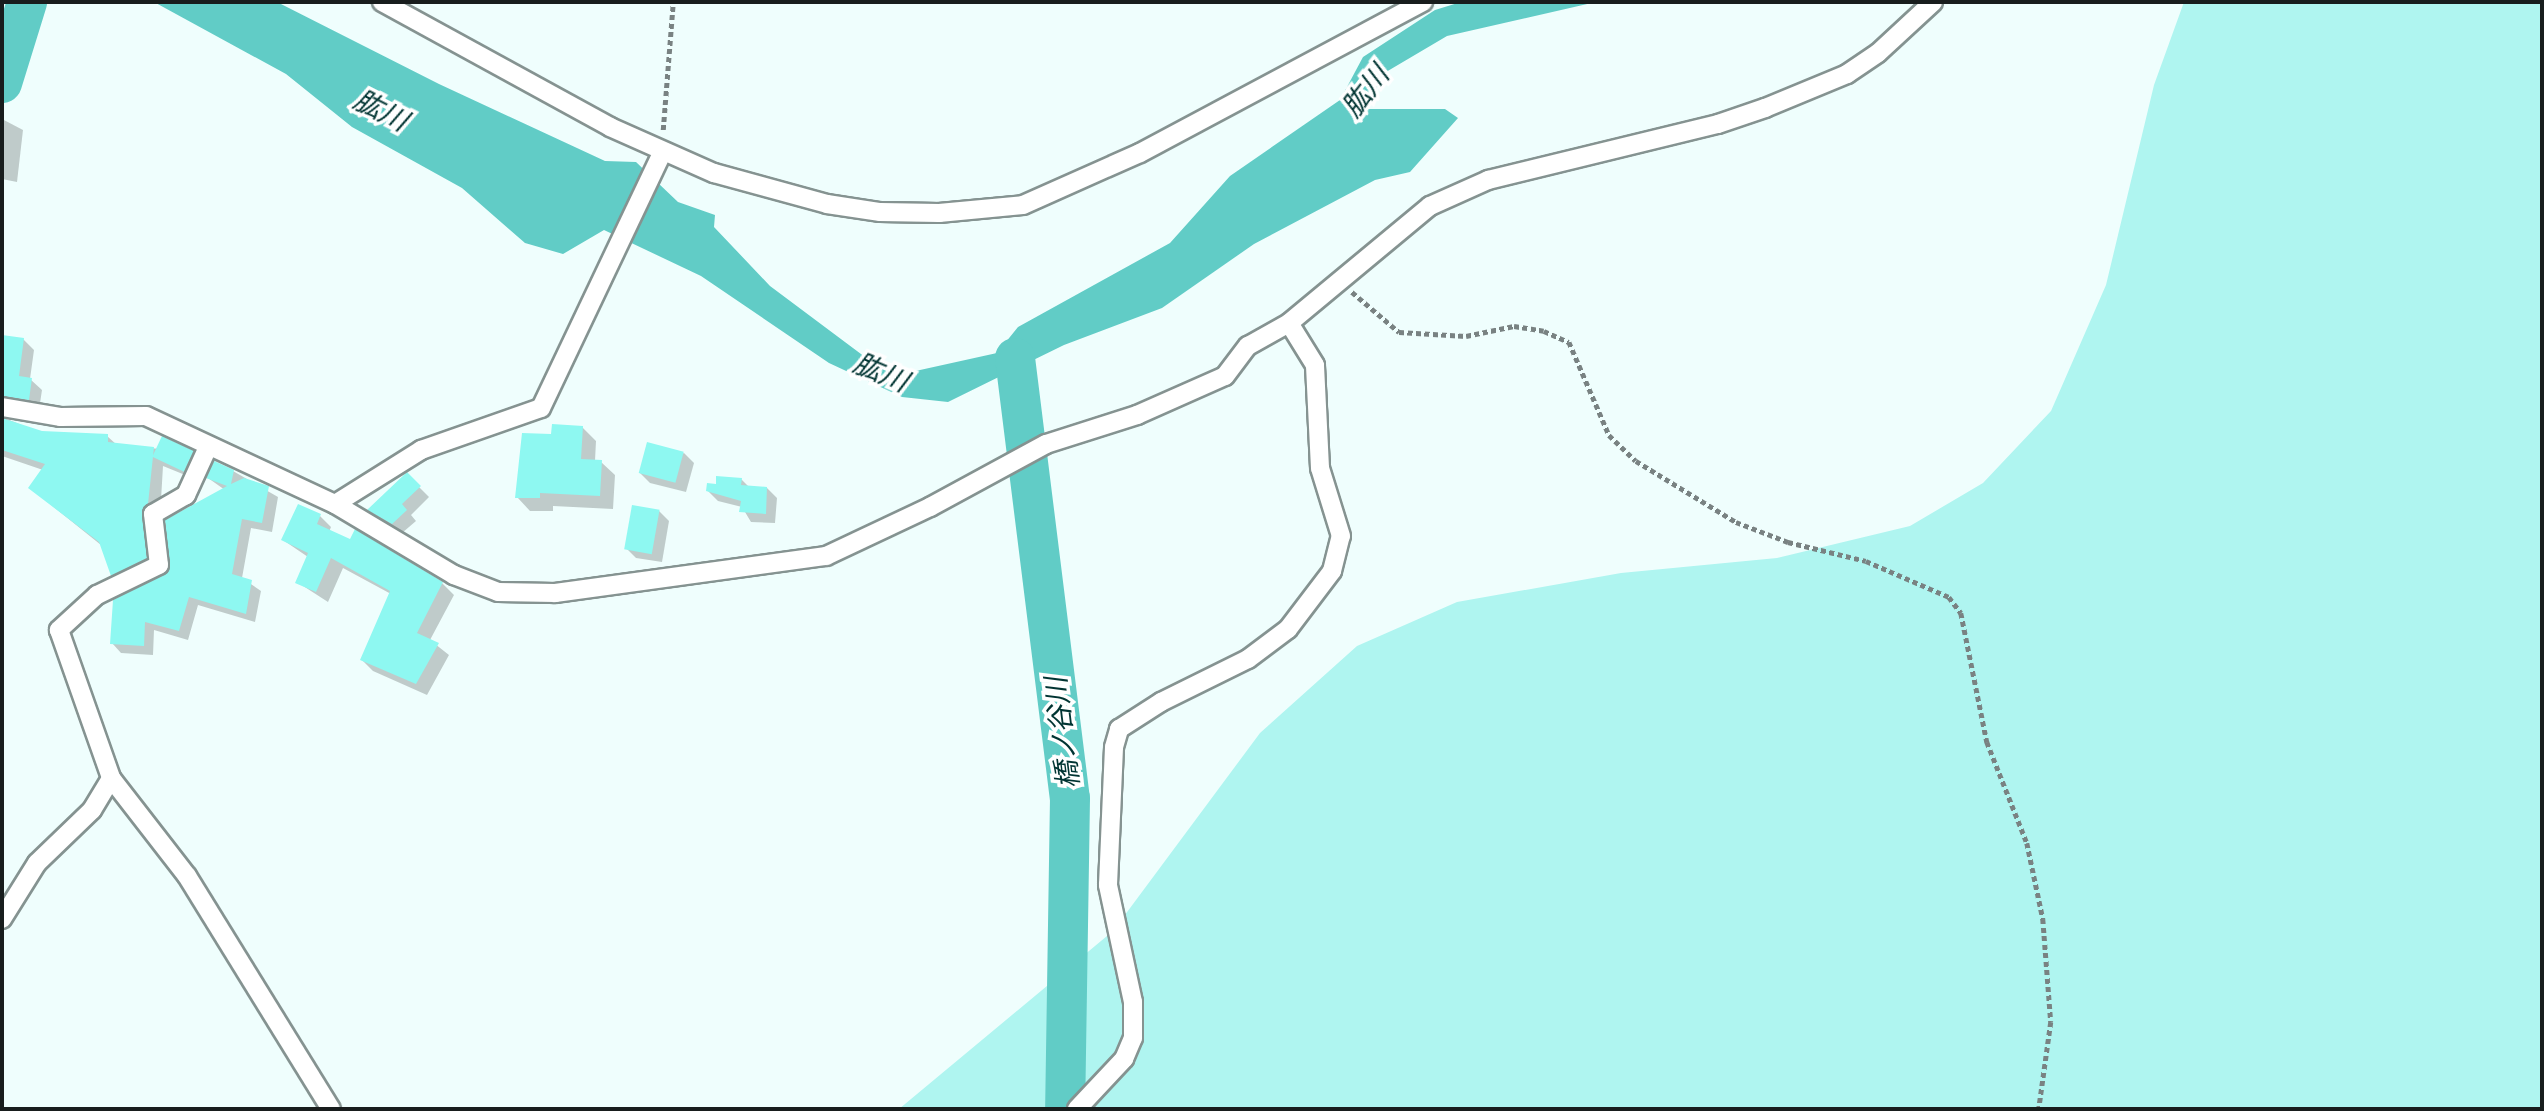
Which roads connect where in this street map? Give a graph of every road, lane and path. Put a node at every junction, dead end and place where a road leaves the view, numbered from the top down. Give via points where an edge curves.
1 (382, 2) edge
2 (673, 2) edge
3 (1423, 2) edge
4 (1933, 2) edge
5 (660, 160) junction
6 (1338, 281) junction
7 (1289, 323) junction
8 (2, 407) edge
9 (208, 447) junction
10 (335, 504) junction
11 (111, 778) junction
12 (2, 919) edge
13 (331, 1109) edge
14 (1077, 1109) edge
15 (2039, 1109) edge

1 - 5 street
2 - 5 path
3 - 5 street via 1140,153 1023,205 989,211 880,212 814,201
4 - 6 street via 1878,53 1847,74 1718,124 1489,180 1430,206
5 - 10 street via 541,408 421,450
6 - 7 street
6 - 15 path via 1399,332 1466,336 1514,326 1544,331 1569,342 1609,435 1636,461 1736,522 1788,542 1866,561 1949,597 1961,614 1987,742 2027,843 2043,919 2050,1022
7 - 10 street via 1248,346 1225,376 1137,415 1046,444 930,507 826,556 555,593 498,592 454,575
7 - 14 street via 1315,365 1320,468 1341,536 1332,571 1289,629 1248,659 1161,702 1119,729 1114,747 1108,885 1133,1002 1133,1038 1124,1059
8 - 9 street via 61,417 146,416
9 - 10 street
9 - 11 street via 186,495 153,514 159,565 97,595 59,629
11 - 12 street via 92,810 37,863
11 - 13 street via 187,876

